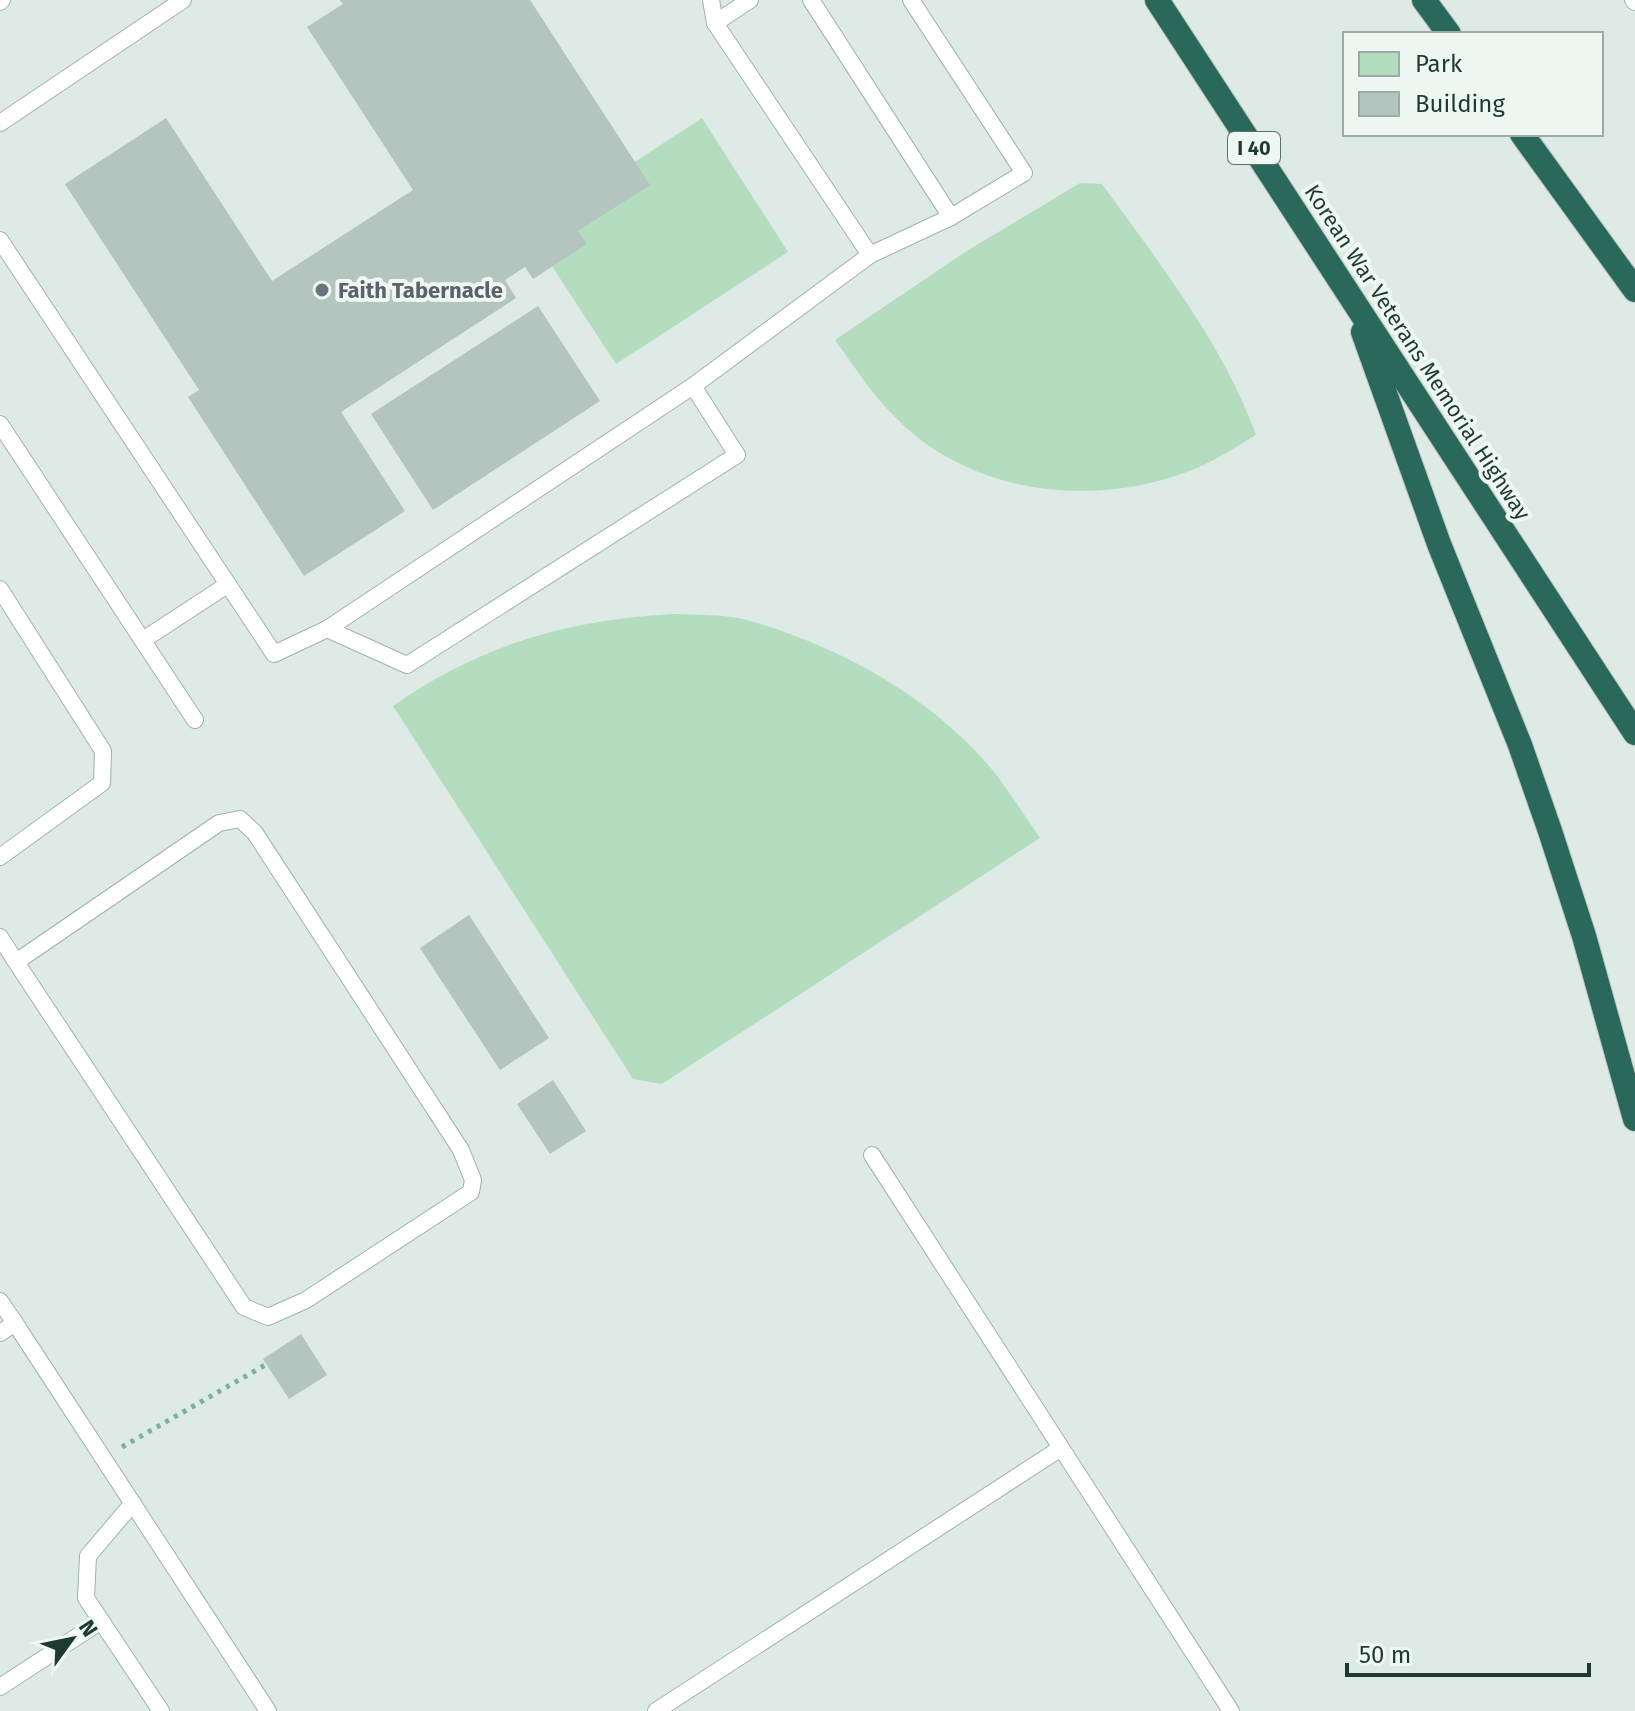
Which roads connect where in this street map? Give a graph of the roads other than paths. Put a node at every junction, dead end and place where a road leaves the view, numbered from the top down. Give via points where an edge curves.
1 (183, 0) edge
2 (711, 0) edge
3 (750, 0) edge
4 (811, 0) edge
5 (911, 0) edge
6 (1157, 0) edge
7 (1424, 0) edge
8 (715, 23) junction
9 (1448, 32) edge
10 (0, 123) edge
11 (1523, 136) edge
12 (951, 217) junction
13 (0, 240) edge
14 (870, 255) junction
15 (1609, 255) junction
16 (1635, 290) edge
17 (1350, 296) junction
18 (1635, 306) edge
19 (693, 386) junction
20 (0, 424) edge
21 (227, 585) junction
22 (0, 589) edge
23 (327, 629) junction
24 (143, 640) junction
25 (195, 720) dead end
26 (1635, 733) edge
27 (0, 857) edge
28 (0, 937) edge
29 (16, 962) junction
30 (1635, 1119) edge
31 (872, 1155) dead end
32 (0, 1301) edge
33 (7, 1328) edge
34 (1061, 1448) junction
35 (133, 1503) junction
36 (101, 1621) junction
37 (0, 1687) edge
38 (161, 1711) edge
39 (268, 1711) edge
40 (656, 1711) edge
41 (1231, 1711) edge

1 - 10 lane
2 - 8 lane
3 - 8 lane
4 - 12 lane
5 - 12 lane via 1024,173
6 - 17 highway, Korean War Veterans Memorial Highway / I 40
7 - 9 highway
8 - 14 lane
11 - 15 highway
12 - 14 lane
13 - 21 lane
14 - 19 lane
15 - 16 highway
15 - 18 highway
17 - 26 highway, Korean War Veterans Memorial Highway / I 40
17 - 30 highway via 1550,831
19 - 23 lane
19 - 23 lane via 737,455 407,665
20 - 24 lane
21 - 23 lane via 274,654
21 - 24 lane
22 - 27 lane via 103,751 102,783
24 - 25 lane
28 - 29 lane
29 - 29 lane via 244,1307 268,1317 306,1300 471,1192 473,1180 461,1150 255,833 240,819 219,823
31 - 34 lane
32 - 33 lane
33 - 35 lane
34 - 40 lane
34 - 41 lane
35 - 36 lane via 88,1556 86,1598
35 - 39 lane
36 - 37 lane
36 - 38 lane

